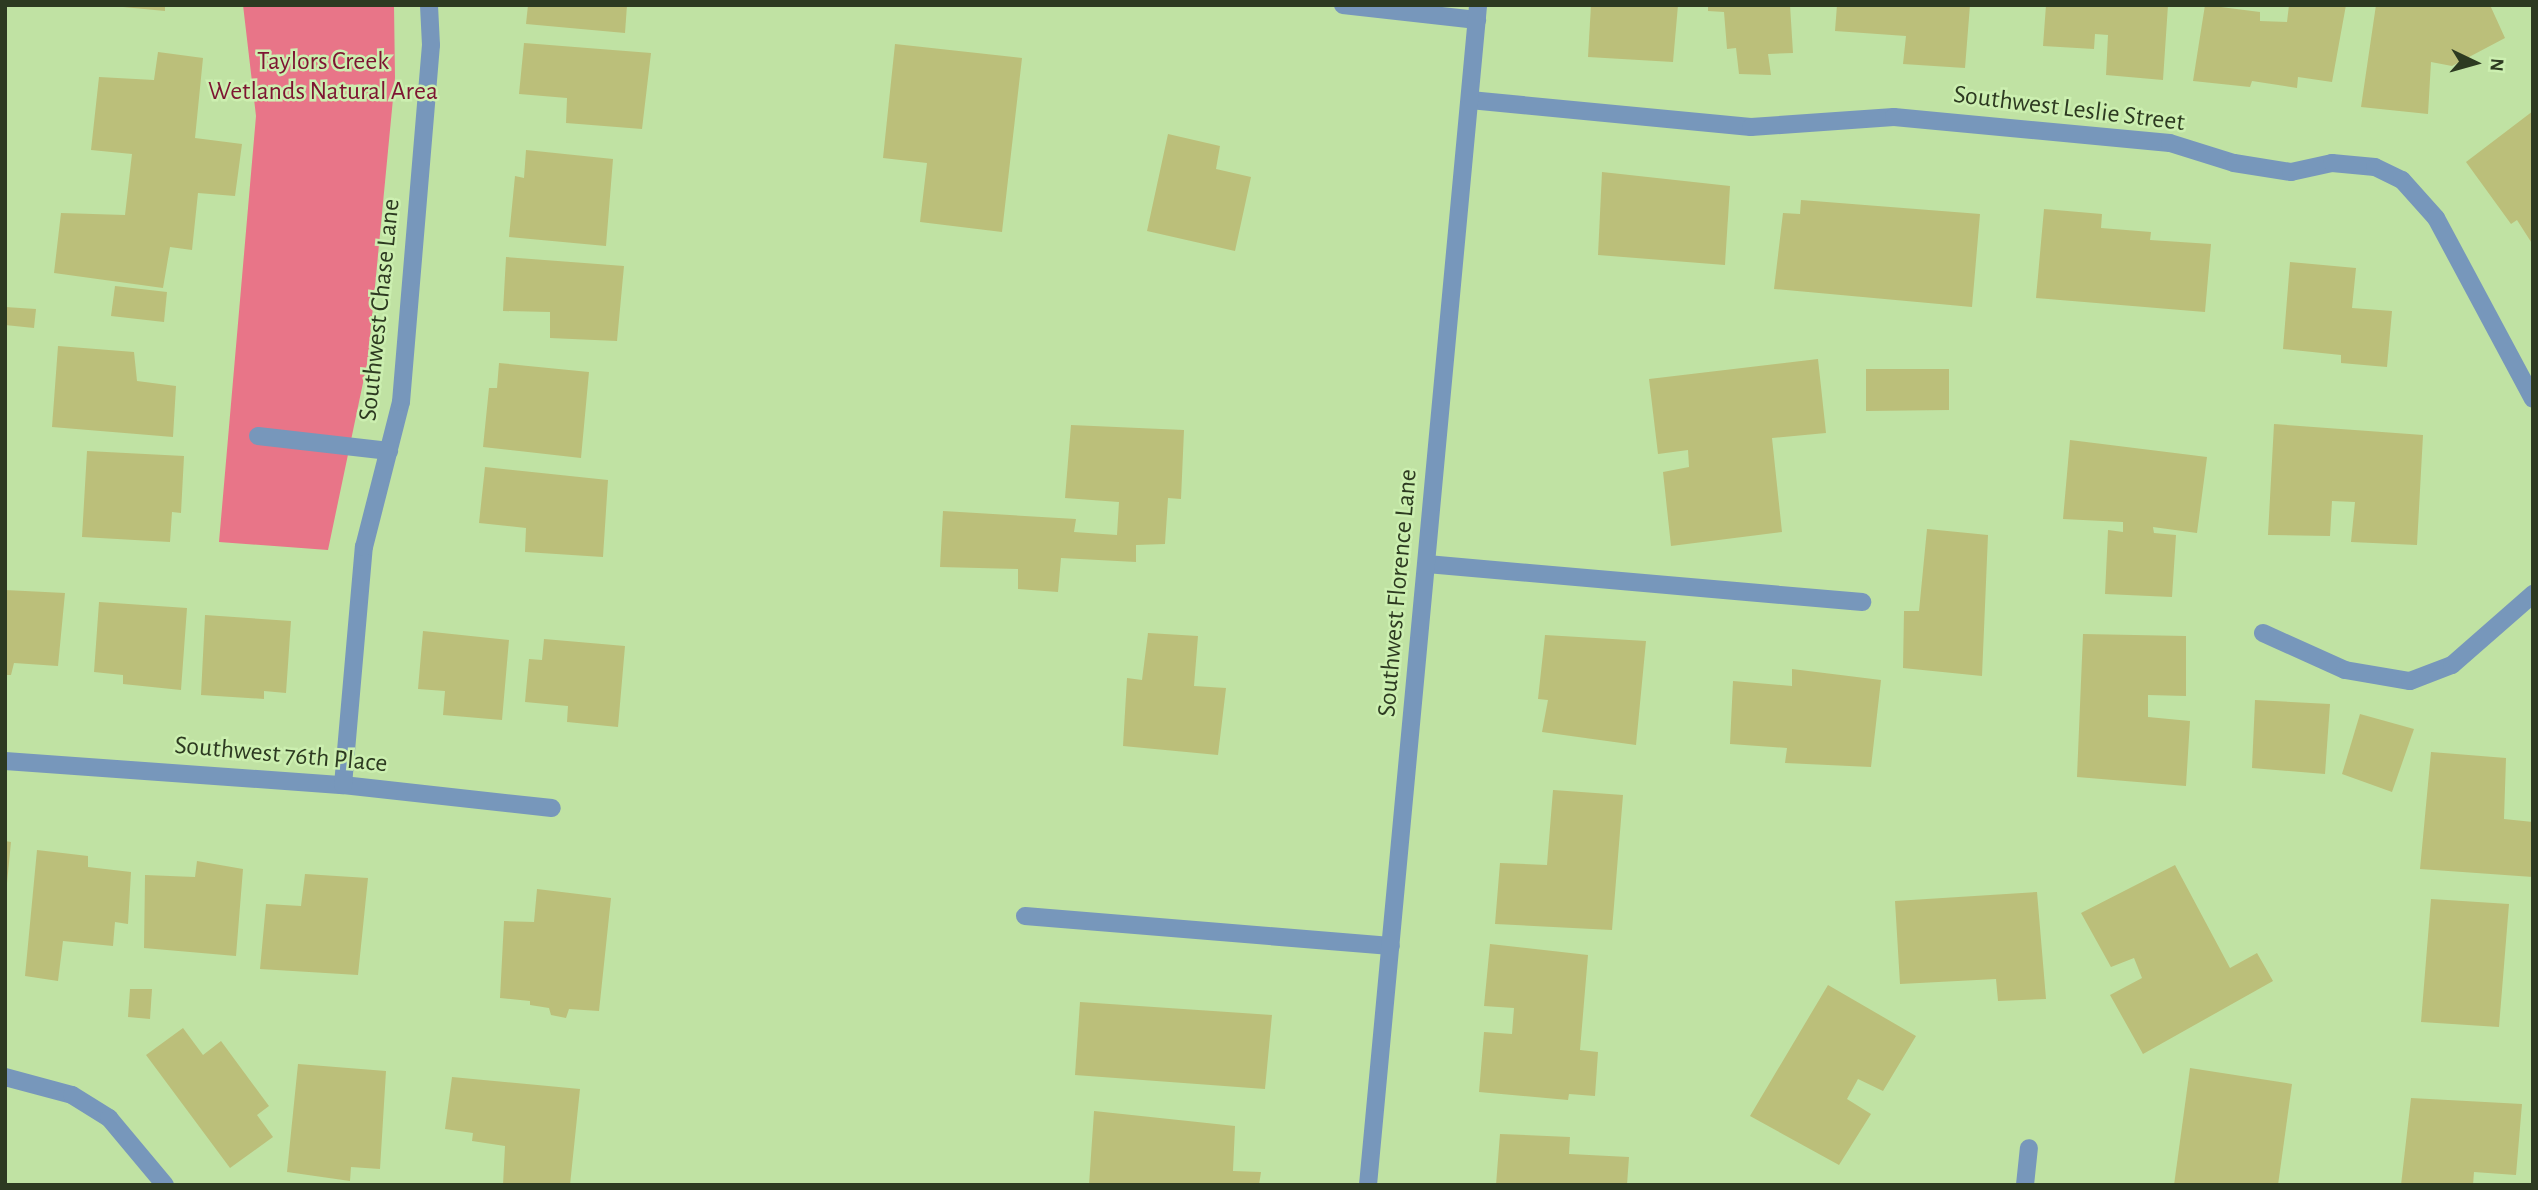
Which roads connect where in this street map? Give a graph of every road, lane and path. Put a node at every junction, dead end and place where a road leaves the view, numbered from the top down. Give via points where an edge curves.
1 (429, 5) edge
2 (1343, 5) edge
3 (1478, 13) edge
4 (1470, 100) junction
5 (2533, 399) edge
6 (258, 436) dead end
7 (389, 452) junction
8 (1427, 564) junction
9 (2533, 594) edge
10 (1862, 602) dead end
11 (2263, 633) dead end
12 (5, 761) edge
13 (343, 785) junction
14 (552, 808) dead end
15 (1025, 916) dead end
16 (1391, 946) junction
17 (5, 1077) edge
18 (2029, 1147) dead end
19 (165, 1185) edge
20 (1368, 1185) edge
21 (2025, 1185) edge

1 - 7 street, Southwest Chase Lane via 431,45 406,364
2 - 3 street
3 - 4 street, Southwest Florence Lane
4 - 5 street, Southwest Leslie Street via 1751,127 1894,117 2170,143 2234,163 2291,172 2332,163 2375,167 2402,180 2436,218
4 - 8 street, Southwest Florence Lane
6 - 7 street
7 - 13 street, Southwest Chase Lane via 365,547
8 - 10 street
8 - 16 street, Southwest Florence Lane
9 - 11 street via 2452,665 2410,681 2345,670
12 - 13 street, Southwest 76th Place
13 - 14 street, Southwest 76th Place
15 - 16 street
16 - 20 street, Southwest Florence Lane
17 - 19 street via 72,1095 109,1118
18 - 21 street

